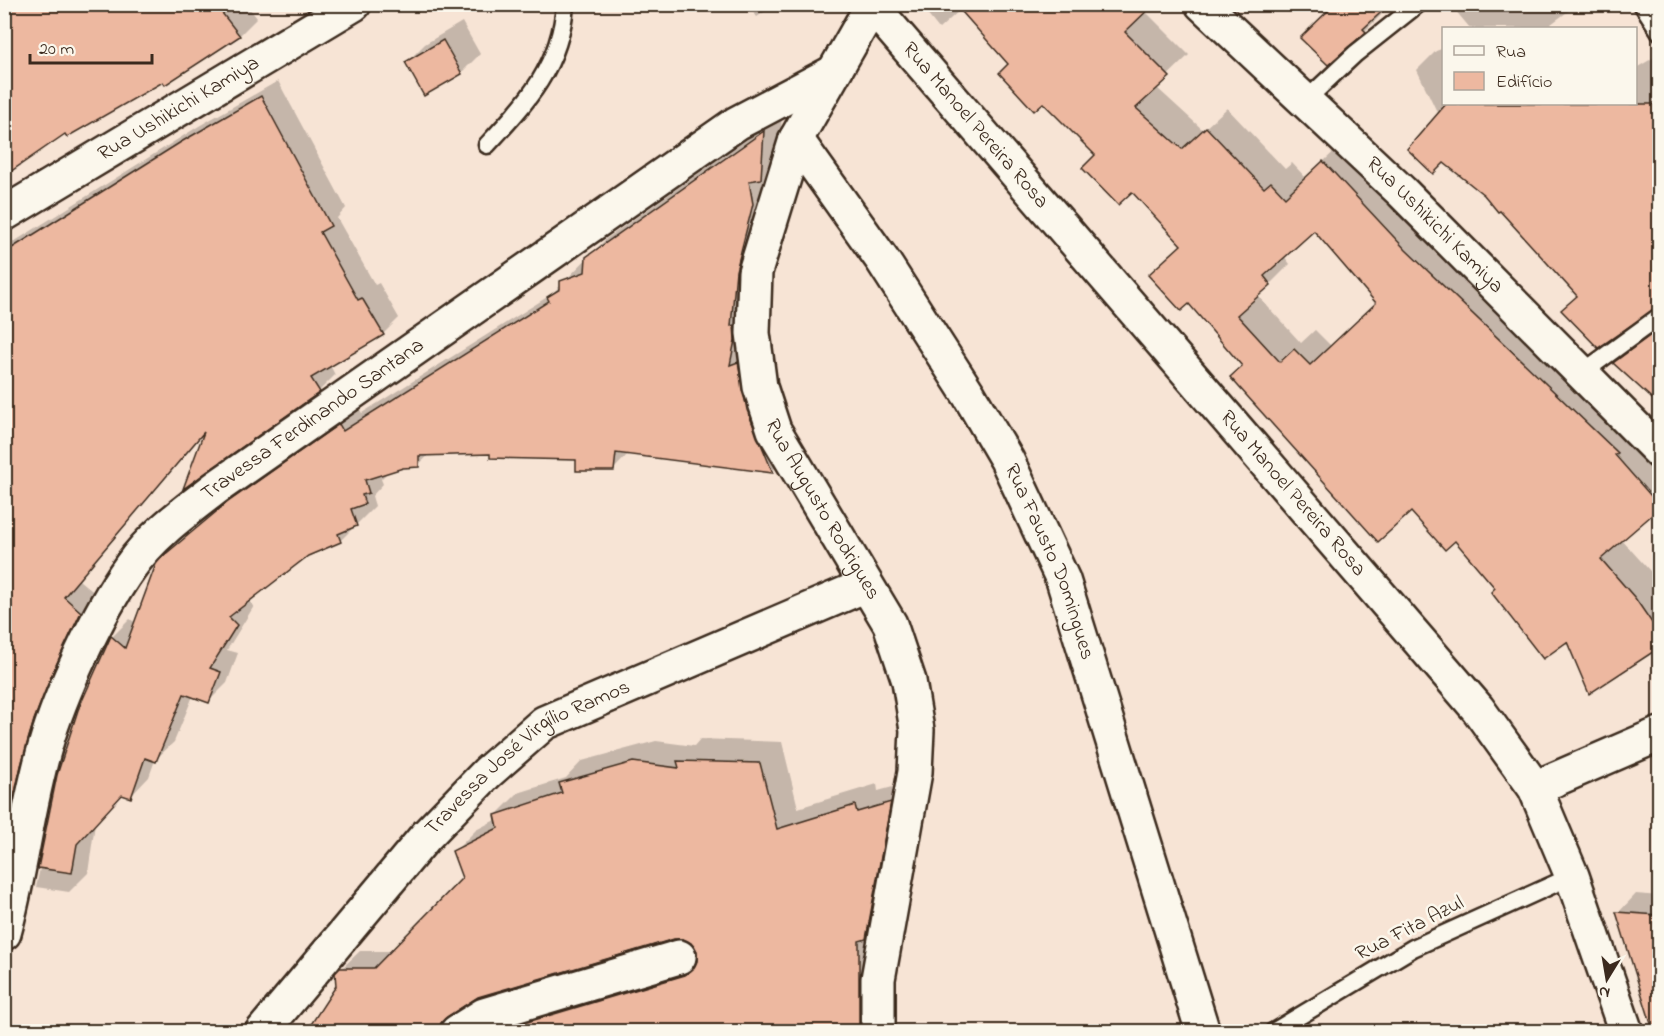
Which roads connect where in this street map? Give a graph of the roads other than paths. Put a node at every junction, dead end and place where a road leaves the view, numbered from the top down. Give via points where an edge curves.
1 (354, 4) edge
2 (565, 4) edge
3 (1202, 4) edge
4 (1418, 4) edge
5 (1642, 4) edge
6 (872, 5) edge
7 (1659, 32) edge
8 (832, 73) junction
9 (1305, 101) junction
10 (796, 139) junction
11 (487, 145) dead end
12 (4, 214) edge
13 (1659, 316) edge
14 (1582, 373) junction
15 (1659, 452) edge
16 (866, 585) junction
17 (1659, 734) edge
18 (1535, 788) junction
19 (1572, 876) junction
20 (4, 933) edge
21 (679, 957) dead end
22 (262, 1032) edge
23 (457, 1032) edge
24 (878, 1032) edge
25 (1203, 1032) edge
26 (1274, 1032) edge
27 (1626, 1032) edge

1 - 12 street, Rua Ushikichi Kamiya
2 - 11 lane via 555,51 533,95
3 - 9 street, Rua Ushikichi Kamiya
4 - 9 lane via 1355,54
5 - 7 lane
6 - 8 street, Rua Augusto Rodrigues
6 - 18 street, Rua Manoel Pereira Rosa via 1478,709
8 - 10 street, Rua Augusto Rodrigues
8 - 20 street, Travessa Ferdinando Santana via 737,123 217,487 164,529 131,566 104,609 45,746
9 - 14 street, Rua Ushikichi Kamiya
10 - 16 street, Rua Augusto Rodrigues via 754,272 753,333 760,387 774,430
10 - 25 street, Rua Fausto Domingues via 883,261 969,395 1007,460 1063,580
13 - 14 lane
14 - 15 street, Rua Ushikichi Kamiya
16 - 22 street, Travessa José Virgílio Ramos via 544,723 487,773 426,836
16 - 24 street, Rua Augusto Rodrigues via 890,624 909,681 917,730 915,772 878,979
17 - 18 street
18 - 19 street, Rua Manoel Pereira Rosa
19 - 26 lane, Rua Fita Azul via 1413,948
19 - 27 street, Rua Manoel Pereira Rosa
21 - 23 street via 484,1015

